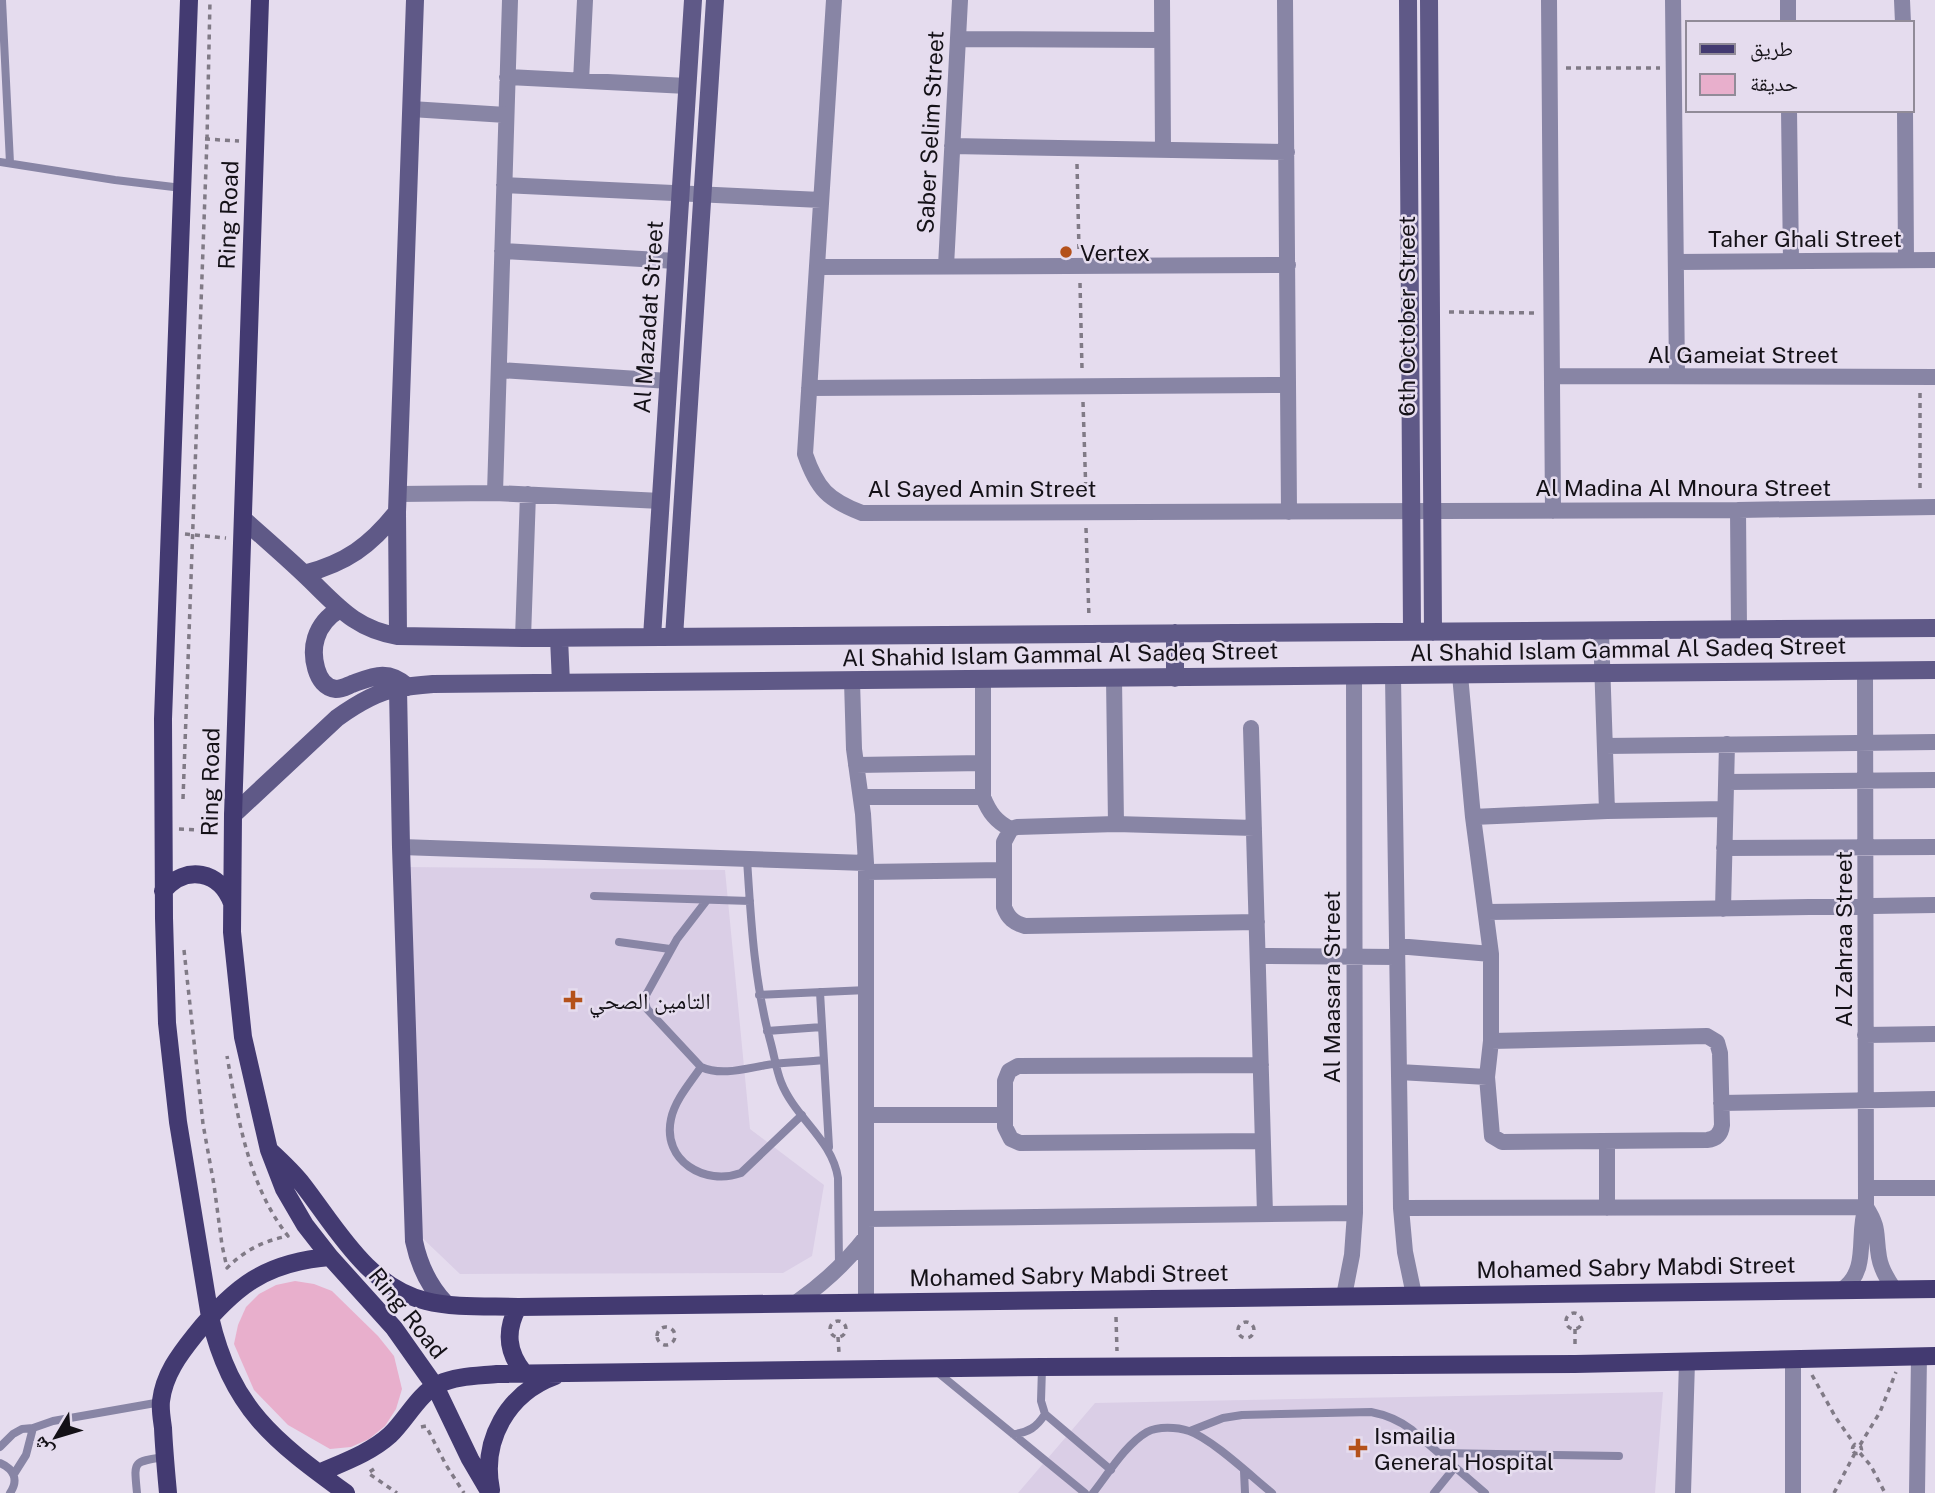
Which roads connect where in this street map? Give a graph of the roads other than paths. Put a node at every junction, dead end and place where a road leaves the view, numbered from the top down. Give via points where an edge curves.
1 (2, 0) edge
2 (189, 0) edge
3 (260, 0) edge
4 (415, 0) edge
5 (510, 0) edge
6 (585, 0) edge
7 (693, 0) edge
8 (715, 0) edge
9 (834, 0) edge
10 (960, 0) edge
11 (1162, 0) edge
12 (1285, 0) edge
13 (1408, 0) edge
14 (1429, 0) edge
15 (1549, 0) edge
16 (1673, 0) edge
17 (1788, 0) edge
18 (1902, 0) edge
19 (1788, 21) edge
20 (1903, 21) edge
21 (958, 39) junction
22 (1162, 40) junction
23 (508, 77) junction
24 (582, 80) junction
25 (687, 86) junction
26 (411, 109) junction
27 (1789, 112) edge
28 (1905, 112) edge
29 (506, 115) junction
30 (952, 146) junction
31 (1163, 150) junction
32 (1287, 152) junction
33 (0, 162) edge
34 (10, 163) junction
35 (504, 185) junction
36 (183, 188) junction
37 (681, 193) junction
38 (702, 194) junction
39 (821, 200) junction
40 (502, 251) junction
41 (1906, 260) junction
42 (1935, 260) edge
43 (676, 261) junction
44 (1791, 261) junction
45 (1676, 262) junction
46 (1287, 265) junction
47 (946, 266) junction
48 (817, 267) junction
49 (499, 370) junction
50 (1552, 376) junction
51 (1677, 376) junction
52 (1928, 377) edge
53 (669, 382) junction
54 (1288, 385) junction
55 (809, 388) junction
56 (495, 493) junction
57 (528, 494) junction
58 (661, 501) junction
59 (397, 503) junction
60 (1928, 507) edge
61 (1738, 510) junction
62 (1553, 511) junction
63 (1289, 512) junction
64 (1411, 512) junction
65 (1432, 512) junction
66 (243, 519) junction
67 (304, 574) junction
68 (340, 609) junction
69 (1935, 628) edge
70 (1739, 629) junction
71 (1601, 631) junction
72 (1412, 632) junction
73 (1433, 632) junction
74 (1175, 633) junction
75 (398, 636) junction
76 (652, 637) junction
77 (674, 637) junction
78 (523, 638) junction
79 (559, 638) junction
80 (1935, 670) edge
81 (1865, 671) junction
82 (1602, 674) junction
83 (1460, 675) junction
84 (1353, 676) junction
85 (1393, 676) junction
86 (1114, 678) junction
87 (1175, 678) junction
88 (983, 679) junction
89 (852, 681) junction
90 (561, 683) junction
91 (403, 688) junction
92 (1251, 728) dead end
93 (1865, 742) junction
94 (1935, 742) edge
95 (1727, 744) junction
96 (1605, 746) junction
97 (983, 763) junction
98 (856, 765) junction
99 (1865, 780) junction
100 (1935, 780) edge
101 (1727, 782) junction
102 (861, 797) junction
103 (983, 797) junction
104 (1725, 809) junction
105 (1607, 811) junction
106 (1473, 817) junction
107 (1116, 824) junction
108 (227, 825) junction
109 (1254, 828) junction
110 (1011, 829) junction
111 (401, 847) junction
112 (1865, 847) junction
113 (1935, 847) edge
114 (1724, 848) junction
115 (747, 859) junction
116 (866, 867) junction
117 (1004, 870) junction
118 (163, 891) junction
119 (594, 897) dead end
120 (707, 900) junction
121 (750, 901) junction
122 (232, 903) junction
123 (1935, 905) edge
124 (1865, 906) junction
125 (1723, 909) junction
126 (1487, 912) junction
127 (1257, 922) junction
128 (619, 942) dead end
129 (670, 949) junction
130 (1397, 952) junction
131 (1491, 954) junction
132 (1258, 956) junction
133 (1354, 956) junction
134 (866, 990) junction
135 (820, 992) junction
136 (759, 995) junction
137 (822, 1027) junction
138 (768, 1031) junction
139 (1935, 1034) edge
140 (1866, 1035) junction
141 (1491, 1041) junction
142 (824, 1060) junction
143 (776, 1064) junction
144 (1261, 1065) junction
145 (701, 1067) junction
146 (1399, 1072) junction
147 (1487, 1077) junction
148 (1935, 1099) edge
149 (1866, 1101) junction
150 (1721, 1103) junction
151 (803, 1115) junction
152 (866, 1115) junction
153 (1005, 1115) junction
154 (1263, 1141) junction
155 (1607, 1141) junction
156 (269, 1150) junction
157 (829, 1150) junction
158 (1866, 1188) junction
159 (1935, 1188) edge
160 (1866, 1207) junction
161 (1401, 1208) junction
162 (1607, 1208) junction
163 (1355, 1213) junction
164 (1265, 1214) junction
165 (866, 1219) junction
166 (866, 1237) junction
167 (330, 1257) junction
168 (839, 1269) junction
169 (1843, 1289) junction
170 (1894, 1289) junction
171 (1935, 1289) edge
172 (1414, 1295) junction
173 (1344, 1296) junction
174 (797, 1302) junction
175 (866, 1302) junction
176 (445, 1303) junction
177 (518, 1307) junction
178 (210, 1317) junction
179 (1927, 1356) edge
180 (1798, 1359) junction
181 (1687, 1362) junction
182 (1042, 1367) junction
183 (934, 1369) junction
184 (524, 1373) junction
185 (562, 1373) junction
186 (435, 1386) junction
187 (161, 1402) junction
188 (1045, 1414) junction
189 (33, 1428) junction
190 (1189, 1432) junction
191 (1013, 1434) junction
192 (0, 1447) edge
193 (1439, 1453) junction
194 (1619, 1456) dead end
195 (164, 1457) junction
196 (0, 1463) edge
197 (1455, 1467) junction
198 (1111, 1470) junction
199 (1244, 1471) junction
200 (319, 1473) junction
201 (14, 1474) junction
202 (1095, 1492) edge
203 (10, 1493) edge
204 (137, 1493) edge
205 (168, 1493) edge
206 (346, 1493) edge
207 (491, 1493) edge
208 (1085, 1493) edge
209 (1245, 1493) edge
210 (1272, 1493) edge
211 (1434, 1493) edge
212 (1485, 1493) edge
213 (1683, 1493) edge
214 (1793, 1493) edge
215 (1917, 1493) edge

1 - 34 lane
2 - 36 main road, Ring Road
3 - 66 main road, Ring Road
4 - 26 street
5 - 23 street
6 - 24 street
7 - 25 street, Al Mazadat Street
8 - 38 street, Al Mazadat Street
9 - 39 street, Al Sayed Amin Street
10 - 21 street, Saber Selim Street
11 - 22 street
12 - 32 street
13 - 64 street, 6th October Street
14 - 65 street, 6th October Street
15 - 50 street
16 - 45 street
17 - 19 street
18 - 20 street
21 - 22 street
21 - 30 street, Saber Selim Street
22 - 31 street
23 - 24 street
23 - 29 street
24 - 25 street
25 - 37 street, Al Mazadat Street
26 - 29 street
26 - 59 street
27 - 44 street
28 - 41 street
29 - 35 street
30 - 31 street
30 - 47 street, Saber Selim Street
31 - 32 street
32 - 46 street
33 - 34 lane
34 - 36 lane
35 - 37 street
35 - 40 street
36 - 118 main road, Ring Road via 163,719
37 - 38 street
37 - 43 street, Al Mazadat Street
38 - 39 street
38 - 77 street, Al Mazadat Street
39 - 48 street, Al Sayed Amin Street
40 - 43 street
40 - 49 street
41 - 42 street, Taher Ghali Street
41 - 44 street, Taher Ghali Street
43 - 53 street, Al Mazadat Street
44 - 45 street, Taher Ghali Street
45 - 51 street
46 - 47 street
46 - 54 street
47 - 48 street
48 - 55 street, Al Sayed Amin Street
49 - 53 street
49 - 56 street
50 - 51 street, Al Gameiat Street
50 - 62 street
51 - 52 street, Al Gameiat Street
53 - 58 street, Al Mazadat Street
54 - 55 street
54 - 63 street
55 - 63 street, Al Sayed Amin Street via 805,454 812,475 833,499 862,513
56 - 57 street
56 - 59 street
57 - 58 street
57 - 78 street
58 - 76 street, Al Mazadat Street
59 - 67 street via 383,530 366,546 326,568
59 - 75 street
60 - 61 street, Al Madina Al Mnoura Street
61 - 62 street, Al Madina Al Mnoura Street
61 - 70 street
62 - 65 street, Al Madina Al Mnoura Street
63 - 64 street, Al Sayed Amin Street
64 - 65 street, Al Sayed Amin Street
64 - 72 street, 6th October Street
65 - 73 street, 6th October Street
66 - 67 street, Al Shahid Islam Gammal Al Sadeq Street
66 - 108 main road, Ring Road
67 - 68 street, Al Shahid Islam Gammal Al Sadeq Street
68 - 75 street, Al Shahid Islam Gammal Al Sadeq Street via 379,633
68 - 91 street via 320,628 314,645 315,665 325,683 339,689 383,675 393,677
69 - 70 street, Al Shahid Islam Gammal Al Sadeq Street
70 - 71 street, Al Shahid Islam Gammal Al Sadeq Street
71 - 73 street, Al Shahid Islam Gammal Al Sadeq Street
71 - 82 street
72 - 73 street, Al Shahid Islam Gammal Al Sadeq Street
72 - 74 street, Al Shahid Islam Gammal Al Sadeq Street
74 - 77 street, Al Shahid Islam Gammal Al Sadeq Street
74 - 87 street
75 - 78 street, Al Shahid Islam Gammal Al Sadeq Street
76 - 77 street, Al Shahid Islam Gammal Al Sadeq Street
76 - 79 street, Al Shahid Islam Gammal Al Sadeq Street
78 - 79 street, Al Shahid Islam Gammal Al Sadeq Street
79 - 90 street
80 - 81 street, Al Shahid Islam Gammal Al Sadeq Street
81 - 82 street, Al Shahid Islam Gammal Al Sadeq Street
81 - 93 street, Al Zahraa Street
82 - 83 street, Al Shahid Islam Gammal Al Sadeq Street
82 - 96 street
83 - 85 street, Al Shahid Islam Gammal Al Sadeq Street
83 - 106 street
84 - 85 street, Al Shahid Islam Gammal Al Sadeq Street
84 - 87 street, Al Shahid Islam Gammal Al Sadeq Street
84 - 133 street, Al Maasara Street
85 - 130 street
86 - 87 street, Al Shahid Islam Gammal Al Sadeq Street
86 - 88 street, Al Shahid Islam Gammal Al Sadeq Street
86 - 107 street
88 - 89 street, Al Shahid Islam Gammal Al Sadeq Street
88 - 97 street
89 - 90 street, Al Shahid Islam Gammal Al Sadeq Street
89 - 98 street
90 - 91 street, Al Shahid Islam Gammal Al Sadeq Street
91 - 108 street, Al Shahid Islam Gammal Al Sadeq Street via 366,699 337,718
91 - 111 street
92 - 109 street
93 - 94 street
93 - 95 street
93 - 99 street, Al Zahraa Street
95 - 96 street
95 - 101 street
96 - 105 street
97 - 98 street
97 - 103 street
98 - 102 street
99 - 100 street
99 - 101 street
99 - 112 street, Al Zahraa Street
101 - 104 street
102 - 103 street
102 - 116 street
103 - 110 street via 993,817
104 - 105 street
104 - 114 street
105 - 106 street
106 - 126 street
107 - 109 street
107 - 110 street
108 - 122 main road, Ring Road
109 - 127 street
110 - 117 street via 1004,842
111 - 115 street
111 - 176 street via 414,1241 421,1268
112 - 113 street
112 - 114 street
112 - 124 street, Al Zahraa Street
114 - 125 street
115 - 116 street
115 - 121 lane
116 - 117 street
116 - 134 street
117 - 127 street via 1007,915 1025,926
118 - 122 main road via 182,877 204,875 223,888
118 - 178 main road, Ring Road via 167,1023
119 - 120 lane
120 - 121 lane
120 - 129 lane
121 - 136 lane
122 - 156 main road, Ring Road via 243,1037
123 - 124 street
124 - 125 street
124 - 140 street, Al Zahraa Street
125 - 126 street
126 - 131 street
127 - 132 street
128 - 129 lane
129 - 145 lane via 645,1002
130 - 131 street
130 - 133 street
130 - 146 street
131 - 141 street
132 - 133 street
132 - 144 street
133 - 163 street, Al Maasara Street
134 - 135 lane
134 - 152 street
135 - 136 lane
135 - 137 lane
136 - 138 lane
137 - 138 lane
137 - 142 lane
138 - 143 lane
139 - 140 street
140 - 149 street, Al Zahraa Street
141 - 147 street
141 - 150 street via 1707,1036 1719,1048
142 - 143 lane
142 - 157 lane
143 - 145 lane via 722,1072
143 - 151 lane via 786,1091
144 - 153 street via 1018,1066 1006,1076
144 - 154 street
145 - 151 lane via 674,1109 670,1134 680,1157 703,1175 741,1173
146 - 147 street
146 - 161 street
147 - 155 street via 1492,1136 1498,1141
148 - 149 street
149 - 150 street
149 - 158 street, Al Zahraa Street
150 - 155 street via 1721,1130 1712,1140
151 - 157 lane
152 - 153 street
152 - 165 street
153 - 154 street via 1008,1136 1020,1143
154 - 164 street
155 - 162 street
156 - 167 main road, Ring Road via 284,1189
156 - 176 main road, Mohamed Sabry Mabdi Street via 377,1276 414,1298
157 - 168 lane via 838,1178
158 - 159 street
158 - 160 street, Al Zahraa Street
160 - 162 street
160 - 169 street, Al Zahraa Street via 1861,1262
160 - 170 street, Al Zahraa Street via 1878,1231 1881,1265
161 - 162 street
161 - 172 street
163 - 164 street
163 - 173 street, Al Maasara Street
164 - 165 street
165 - 166 street
166 - 168 street
166 - 175 street
167 - 178 main road via 273,1269 230,1296
167 - 186 main road, Ring Road via 394,1328
168 - 174 street
169 - 170 main road, Mohamed Sabry Mabdi Street
169 - 172 main road, Mohamed Sabry Mabdi Street
170 - 171 main road, Mohamed Sabry Mabdi Street
172 - 173 main road, Mohamed Sabry Mabdi Street
173 - 175 main road, Mohamed Sabry Mabdi Street
174 - 175 main road, Mohamed Sabry Mabdi Street
174 - 177 main road, Mohamed Sabry Mabdi Street
176 - 177 main road, Mohamed Sabry Mabdi Street
177 - 184 main road via 509,1341
178 - 187 main road via 169,1371
178 - 200 main road, Ring Road via 226,1370 255,1417
179 - 180 main road
179 - 215 street
180 - 181 main road
180 - 214 street
181 - 182 main road
181 - 213 street
182 - 183 main road
182 - 188 lane
183 - 185 main road
183 - 191 lane
184 - 185 main road
184 - 186 main road via 472,1376
185 - 207 main road via 527,1390 501,1420 489,1458
186 - 200 main road via 374,1447
186 - 207 main road, Ring Road
187 - 189 lane
187 - 195 main road
188 - 191 lane via 1035,1427
188 - 198 lane
189 - 192 lane via 13,1434
189 - 201 lane via 26,1455
190 - 193 lane via 1242,1415 1371,1412 1399,1421
190 - 198 lane via 1169,1428 1148,1431
190 - 199 lane
191 - 208 lane
193 - 194 lane
193 - 197 lane
195 - 204 lane via 138,1462
195 - 205 main road
196 - 201 lane
197 - 211 lane
197 - 212 lane
198 - 202 lane
199 - 209 lane
199 - 210 lane
200 - 206 main road, Ring Road
201 - 203 lane

